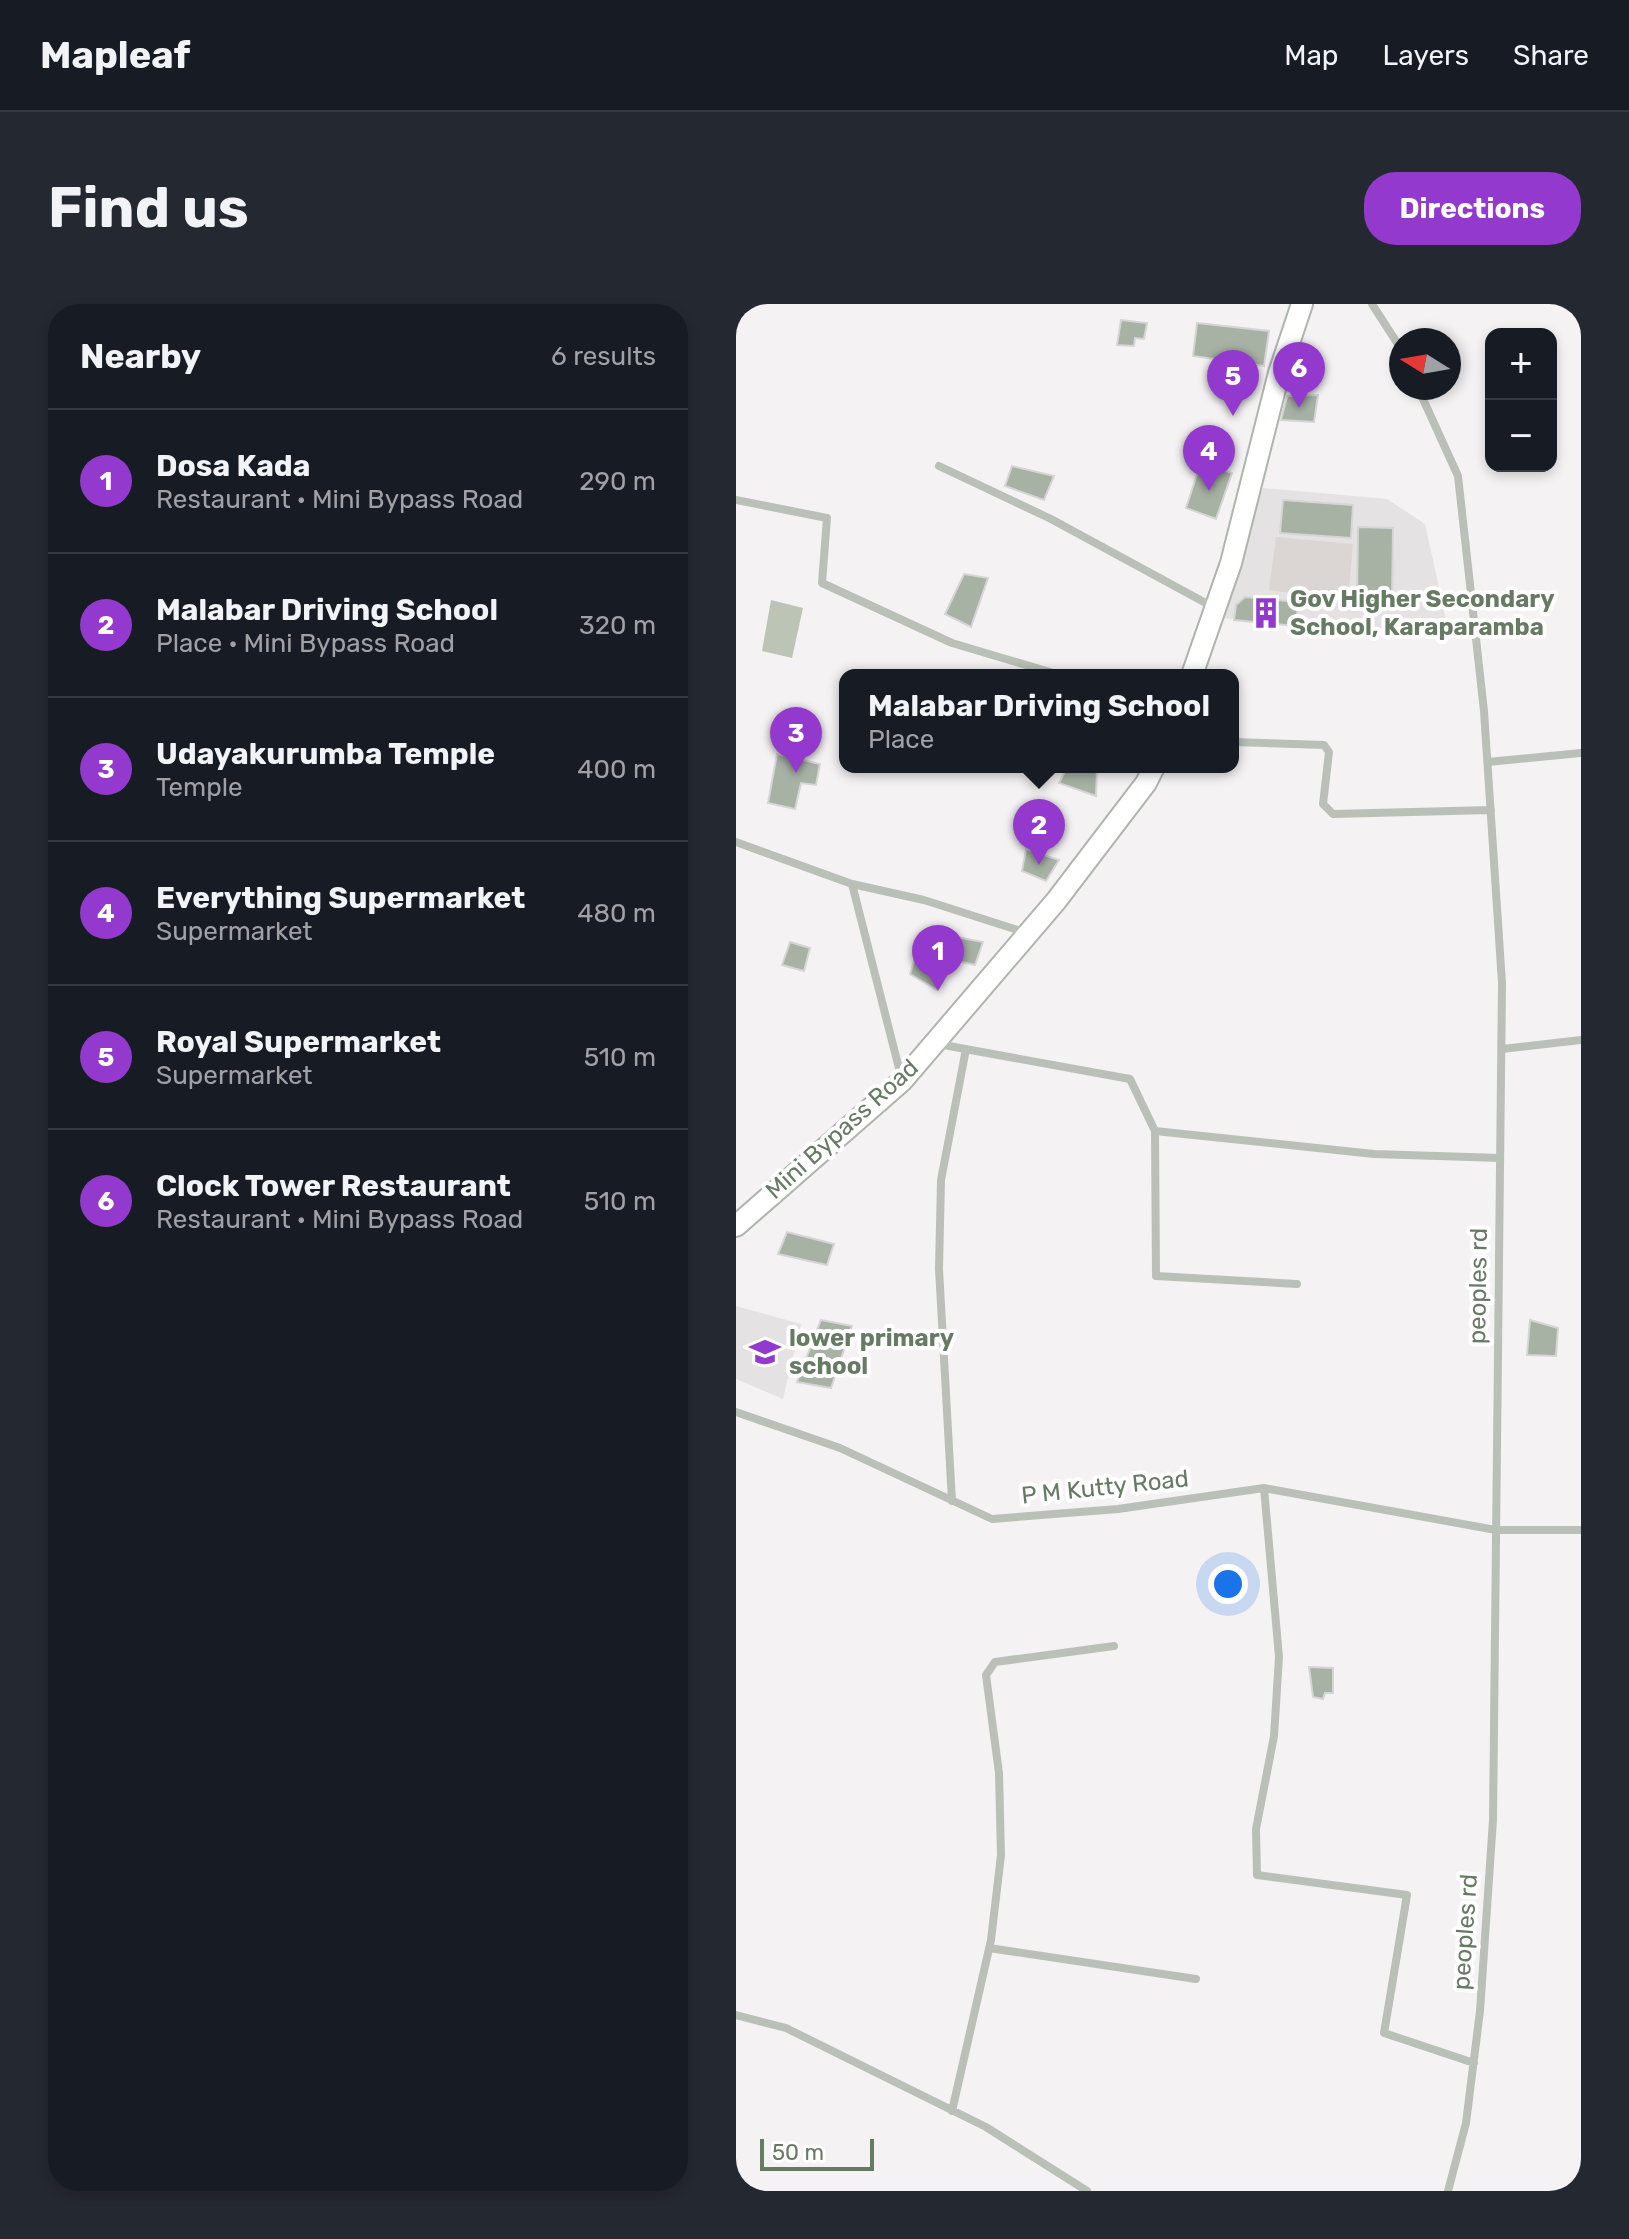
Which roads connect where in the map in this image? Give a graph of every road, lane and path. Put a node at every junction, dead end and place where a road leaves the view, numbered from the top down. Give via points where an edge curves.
1 (1302, 304) edge
2 (1372, 304) edge
3 (1389, 330) edge
4 (1423, 400) edge
5 (939, 466) dead end
6 (736, 500) edge
7 (1215, 608) junction
8 (1040, 669) edge
9 (1194, 669) edge
10 (1239, 742) edge
11 (1581, 753) edge
12 (1488, 762) junction
13 (1151, 773) edge
14 (1491, 810) junction
15 (736, 842) edge
16 (852, 884) junction
17 (1027, 933) junction
18 (1581, 1040) edge
19 (933, 1043) junction
20 (966, 1049) junction
21 (1502, 1049) junction
22 (902, 1081) junction
23 (1155, 1131) junction
24 (1500, 1158) junction
25 (736, 1226) edge
26 (1297, 1284) dead end
27 (736, 1412) edge
28 (1264, 1488) junction
29 (952, 1501) junction
30 (1496, 1530) junction
31 (1581, 1530) edge
32 (1114, 1646) dead end
33 (989, 1948) junction
34 (1196, 1979) dead end
35 (736, 2015) edge
36 (1474, 2063) junction
37 (952, 2111) junction
38 (1087, 2191) edge
39 (1448, 2191) edge

1 - 7 main road
2 - 3 street
4 - 12 street, peoples rd via 1458,476
5 - 7 street via 1051,519
6 - 8 street via 827,518 822,583 952,643
7 - 9 main road
10 - 14 street via 1324,745 1329,752 1323,804 1333,814
11 - 12 street
12 - 14 street, peoples rd
13 - 17 main road, Mini Bypass Road
14 - 21 street, peoples rd
15 - 16 street
16 - 17 street via 924,900
16 - 22 street
17 - 19 main road, Mini Bypass Road
18 - 21 street
19 - 20 street
19 - 22 main road, Mini Bypass Road
20 - 23 street via 1130,1079
20 - 29 street via 941,1180 939,1269
21 - 24 street, peoples rd
22 - 25 main road, Mini Bypass Road
23 - 24 street via 1374,1154
23 - 26 street via 1156,1276
24 - 30 street, peoples rd
27 - 29 street, P M Kutty Road via 840,1448
28 - 29 street, P M Kutty Road via 1118,1509 992,1519
28 - 30 street, P M Kutty Road
28 - 36 street via 1279,1657 1274,1736 1256,1829 1257,1875 1407,1895 1384,2033
30 - 31 street, P M Kutty Road
30 - 36 street, peoples rd via 1493,1820
32 - 33 street via 995,1662 986,1675 999,1773 1001,1855
33 - 34 street
33 - 37 street
35 - 37 street via 786,2028
36 - 39 street, peoples rd via 1466,2123
37 - 38 street

